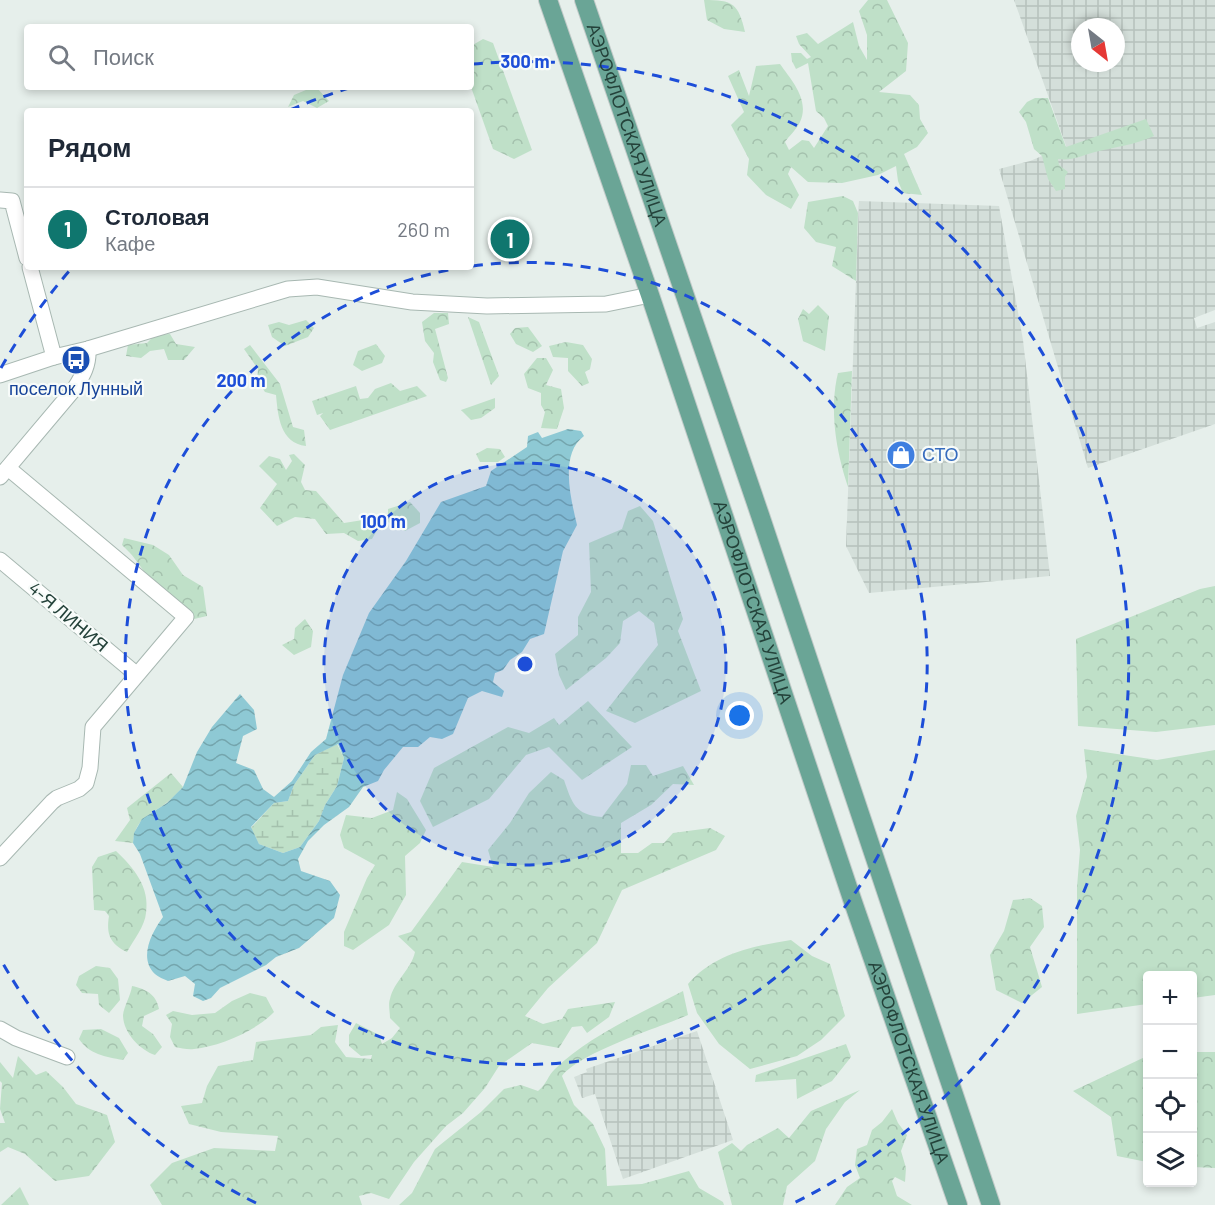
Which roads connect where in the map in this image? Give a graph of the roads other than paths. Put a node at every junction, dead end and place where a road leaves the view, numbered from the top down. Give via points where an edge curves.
1 (548, 0) edge
2 (584, 0) edge
3 (6, 201) edge
4 (24, 250) edge
5 (31, 270) edge
6 (650, 295) junction
7 (88, 349) junction
8 (54, 357) junction
9 (0, 375) edge
10 (4, 473) edge
11 (0, 560) edge
12 (136, 674) junction
13 (0, 858) edge
14 (0, 1029) edge
15 (67, 1057) dead end
16 (958, 1205) edge
17 (991, 1205) edge

1 - 6 main road, АЭРОФЛОТСКАЯ УЛИЦА
2 - 17 main road, АЭРОФЛОТСКАЯ УЛИЦА
3 - 4 street
5 - 8 street
6 - 7 street via 606,304 487,306 412,302 317,287 288,289
6 - 16 main road, АЭРОФЛОТСКАЯ УЛИЦА
7 - 8 street
7 - 10 street via 85,372 75,388
8 - 9 street
10 - 12 street via 186,616
11 - 12 street, 4-Я ЛИНИЯ
12 - 13 street via 93,727 86,783 57,798
14 - 15 street

